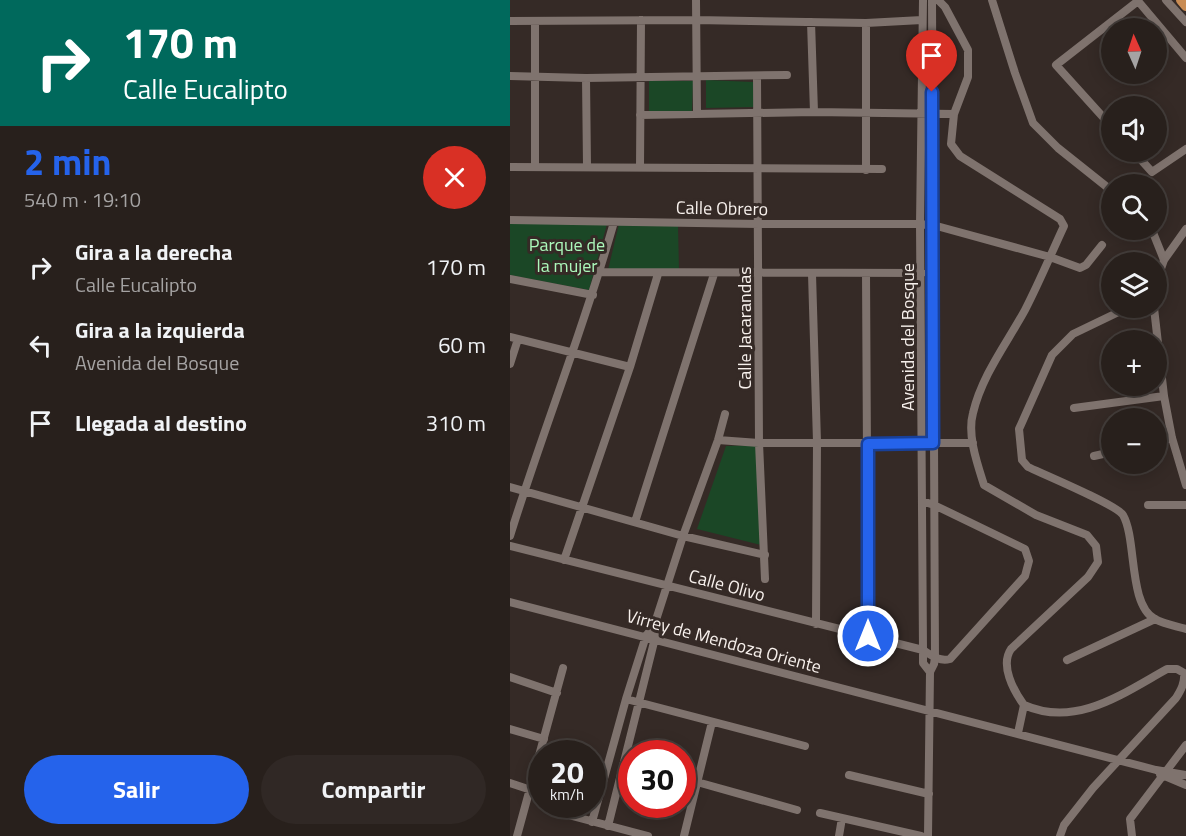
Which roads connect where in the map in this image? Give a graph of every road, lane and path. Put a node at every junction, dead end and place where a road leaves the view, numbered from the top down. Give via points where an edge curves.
1 (696, 0) edge
2 (923, 0) edge
3 (932, 0) edge
4 (938, 0) edge
5 (992, 0) edge
6 (1166, 0) edge
7 (1180, 0) edge
8 (1186, 6) edge
9 (641, 20) junction
10 (696, 20) junction
11 (922, 20) junction
12 (510, 21) edge
13 (535, 21) junction
14 (812, 22) junction
15 (866, 22) junction
16 (1186, 22) edge
17 (1186, 58) edge
18 (787, 75) dead end
19 (510, 76) edge
20 (696, 76) junction
21 (757, 76) junction
22 (535, 77) junction
23 (640, 77) junction
24 (586, 78) junction
25 (758, 112) junction
26 (814, 112) junction
27 (697, 113) junction
28 (867, 113) junction
29 (923, 114) junction
30 (954, 114) junction
31 (640, 115) junction
32 (933, 115) junction
33 (1101, 115) edge
34 (1186, 149) edge
35 (1143, 162) edge
36 (1167, 162) edge
37 (1167, 162) edge
38 (587, 166) junction
39 (510, 167) edge
40 (535, 167) junction
41 (640, 167) junction
42 (758, 169) junction
43 (882, 169) dead end
44 (866, 170) junction
45 (1101, 181) edge
46 (510, 220) edge
47 (614, 222) junction
48 (758, 224) junction
49 (920, 224) junction
50 (933, 225) junction
51 (1186, 229) edge
52 (1102, 245) dead end
53 (1167, 256) edge
54 (1050, 257) junction
55 (600, 272) junction
56 (866, 273) junction
57 (922, 273) junction
58 (658, 274) junction
59 (714, 274) junction
60 (758, 274) junction
61 (812, 274) junction
62 (510, 279) edge
63 (593, 295) junction
64 (1106, 318) edge
65 (514, 338) edge
66 (571, 354) junction
67 (510, 364) edge
68 (630, 367) junction
69 (1164, 396) joint
70 (1074, 408) dead end
71 (725, 414) dead end
72 (1172, 438) junction
73 (1167, 439) edge
74 (718, 440) junction
75 (817, 442) junction
76 (759, 443) junction
77 (922, 443) junction
78 (933, 443) junction
79 (973, 443) junction
80 (868, 444) junction
81 (1101, 454) edge
82 (1094, 456) dead end
83 (1186, 485) edge
84 (510, 487) edge
85 (524, 492) junction
86 (922, 501) junction
87 (934, 505) junction
88 (1186, 505) edge
89 (1148, 506) dead end
90 (581, 508) junction
91 (634, 522) junction
92 (510, 536) edge
93 (683, 536) junction
94 (510, 546) edge
95 (765, 555) junction
96 (564, 560) junction
97 (765, 579) dead end
98 (667, 585) junction
99 (510, 602) edge
100 (1155, 619) junction
101 (816, 624) junction
102 (1186, 629) edge
103 (868, 636) junction
104 (650, 637) junction
105 (923, 650) junction
106 (935, 658) junction
107 (1067, 660) dead end
108 (563, 668) dead end
109 (930, 672) junction
110 (510, 677) edge
111 (557, 693) junction
112 (626, 699) junction
113 (638, 704) junction
114 (1024, 705) junction
115 (930, 711) junction
116 (712, 722) junction
117 (510, 729) edge
118 (1018, 733) junction
119 (544, 739) joint
120 (1186, 745) edge
121 (806, 746) dead end
122 (1119, 759) junction
123 (1161, 772) junction
124 (849, 775) dead end
125 (1186, 775) edge
126 (697, 782) junction
127 (510, 783) edge
128 (1186, 785) edge
129 (528, 789) edge
130 (929, 794) junction
131 (528, 800) edge
132 (797, 810) dead end
133 (820, 813) dead end
134 (578, 818) edge
135 (842, 818) junction
136 (592, 822) junction
137 (608, 826) junction
138 (517, 836) edge
139 (648, 836) edge
140 (684, 836) edge
141 (839, 836) edge
142 (921, 836) edge
143 (928, 836) edge
144 (1060, 836) edge
145 (1132, 836) edge

1 - 10 street
2 - 11 street, Avenida del Bosque
3 - 32 street, Avenida del Bosque
4 - 30 street via 968,50 968,77
5 - 45 street via 1033,123
6 - 16 street
7 - 8 main road
9 - 10 street
9 - 13 street
9 - 23 street
10 - 14 street
10 - 20 street
11 - 15 street
11 - 29 street, Avenida del Bosque
12 - 13 street
13 - 22 street
14 - 15 street
14 - 26 street
15 - 28 street
17 - 33 street via 1138,1 1056,65
18 - 21 street
19 - 22 street
20 - 21 street
20 - 23 street
20 - 27 street
21 - 25 street, Calle Jacarandas
22 - 24 street
22 - 40 street
23 - 24 street
23 - 31 street
24 - 38 street
25 - 26 street
25 - 27 street
25 - 42 street, Calle Jacarandas
26 - 28 street
27 - 31 street
28 - 29 street
28 - 44 street
29 - 32 street
29 - 49 street, Avenida del Bosque
30 - 32 street
30 - 54 street via 951,144 960,156 1063,222
31 - 41 street
32 - 50 street, Avenida del Bosque
34 - 36 street
35 - 37 street via 1152,172
38 - 40 street
38 - 41 street
39 - 40 street
41 - 42 street
42 - 44 street
42 - 48 street, Calle Jacarandas
43 - 44 street
46 - 47 street, Calle Obrero
47 - 48 street, Calle Obrero
47 - 55 street
48 - 49 street, Calle Obrero
48 - 60 street, Calle Jacarandas
49 - 50 street, Calle Obrero
49 - 57 street, Avenida del Bosque
50 - 54 street, Calle Obrero
50 - 78 street, Avenida del Bosque
51 - 53 street
52 - 54 street, Calle Obrero via 1080,268
54 - 79 street via 985,380 972,414
55 - 58 street
55 - 63 street
56 - 57 street
56 - 61 street
56 - 80 street
57 - 77 street, Avenida del Bosque
58 - 59 street
58 - 68 street
59 - 60 street
59 - 91 street
60 - 61 street
60 - 76 street, Calle Jacarandas
61 - 75 street
62 - 63 street
63 - 66 street
64 - 100 street via 1073,334 1052,355 1019,429 1022,460 1028,467 1110,504 1123,514 1135,584 1147,612
65 - 66 street
65 - 67 street
66 - 68 street
66 - 85 street
68 - 90 street
69 - 70 street
69 - 72 street
71 - 74 street
72 - 73 street
72 - 83 street
74 - 76 street
74 - 93 street
75 - 76 street
75 - 80 street
75 - 101 street
76 - 95 street, Calle Jacarandas
77 - 78 street
77 - 80 street
77 - 86 street, Avenida del Bosque
78 - 79 street
78 - 87 street, Avenida del Bosque
79 - 114 street via 984,485 1036,515 1087,535 1098,554 1094,571 1031,629 1006,658 1009,678
80 - 103 street
81 - 82 street
84 - 85 street
85 - 90 street
85 - 92 street
86 - 87 street
86 - 105 street, Avenida del Bosque
87 - 106 street, Avenida del Bosque
87 - 106 street via 1025,549 1029,561 1025,576 950,659
88 - 89 street
90 - 91 street
90 - 96 street
91 - 93 street
93 - 95 street
93 - 98 street
94 - 96 street, Calle Olivo
95 - 97 street, Calle Jacarandas
96 - 98 street, Calle Olivo
98 - 101 street, Calle Olivo
98 - 104 street
99 - 104 street, Virrey de Mendoza Oriente
100 - 102 street
100 - 107 street
101 - 103 street, Calle Olivo
103 - 105 street, Calle Olivo
104 - 112 street
104 - 113 street
104 - 115 street, Virrey de Mendoza Oriente
105 - 106 street, Calle Olivo
105 - 109 street, Avenida del Bosque via 923,663
106 - 109 street, Avenida del Bosque
108 - 111 street
109 - 115 street, Avenida del Bosque
110 - 111 street
111 - 119 street
112 - 113 street
112 - 136 street
113 - 116 street
113 - 137 street
114 - 118 street
114 - 122 street via 1046,712 1071,713 1111,699 1167,669 1180,670 1185,680 1176,698
115 - 118 street, Virrey de Mendoza Oriente
115 - 130 street, Avenida del Bosque
116 - 121 street
116 - 126 street
117 - 119 street
118 - 122 street, Virrey de Mendoza Oriente
120 - 123 street
122 - 123 street, Virrey de Mendoza Oriente
122 - 144 street via 1064,825
123 - 125 street
123 - 128 street
123 - 145 street via 1130,819
124 - 130 street
126 - 132 street
126 - 140 street
127 - 129 street
130 - 143 street, Avenida del Bosque
131 - 138 street
133 - 135 street
134 - 136 street
135 - 141 street
135 - 142 street
136 - 137 street
137 - 139 street

